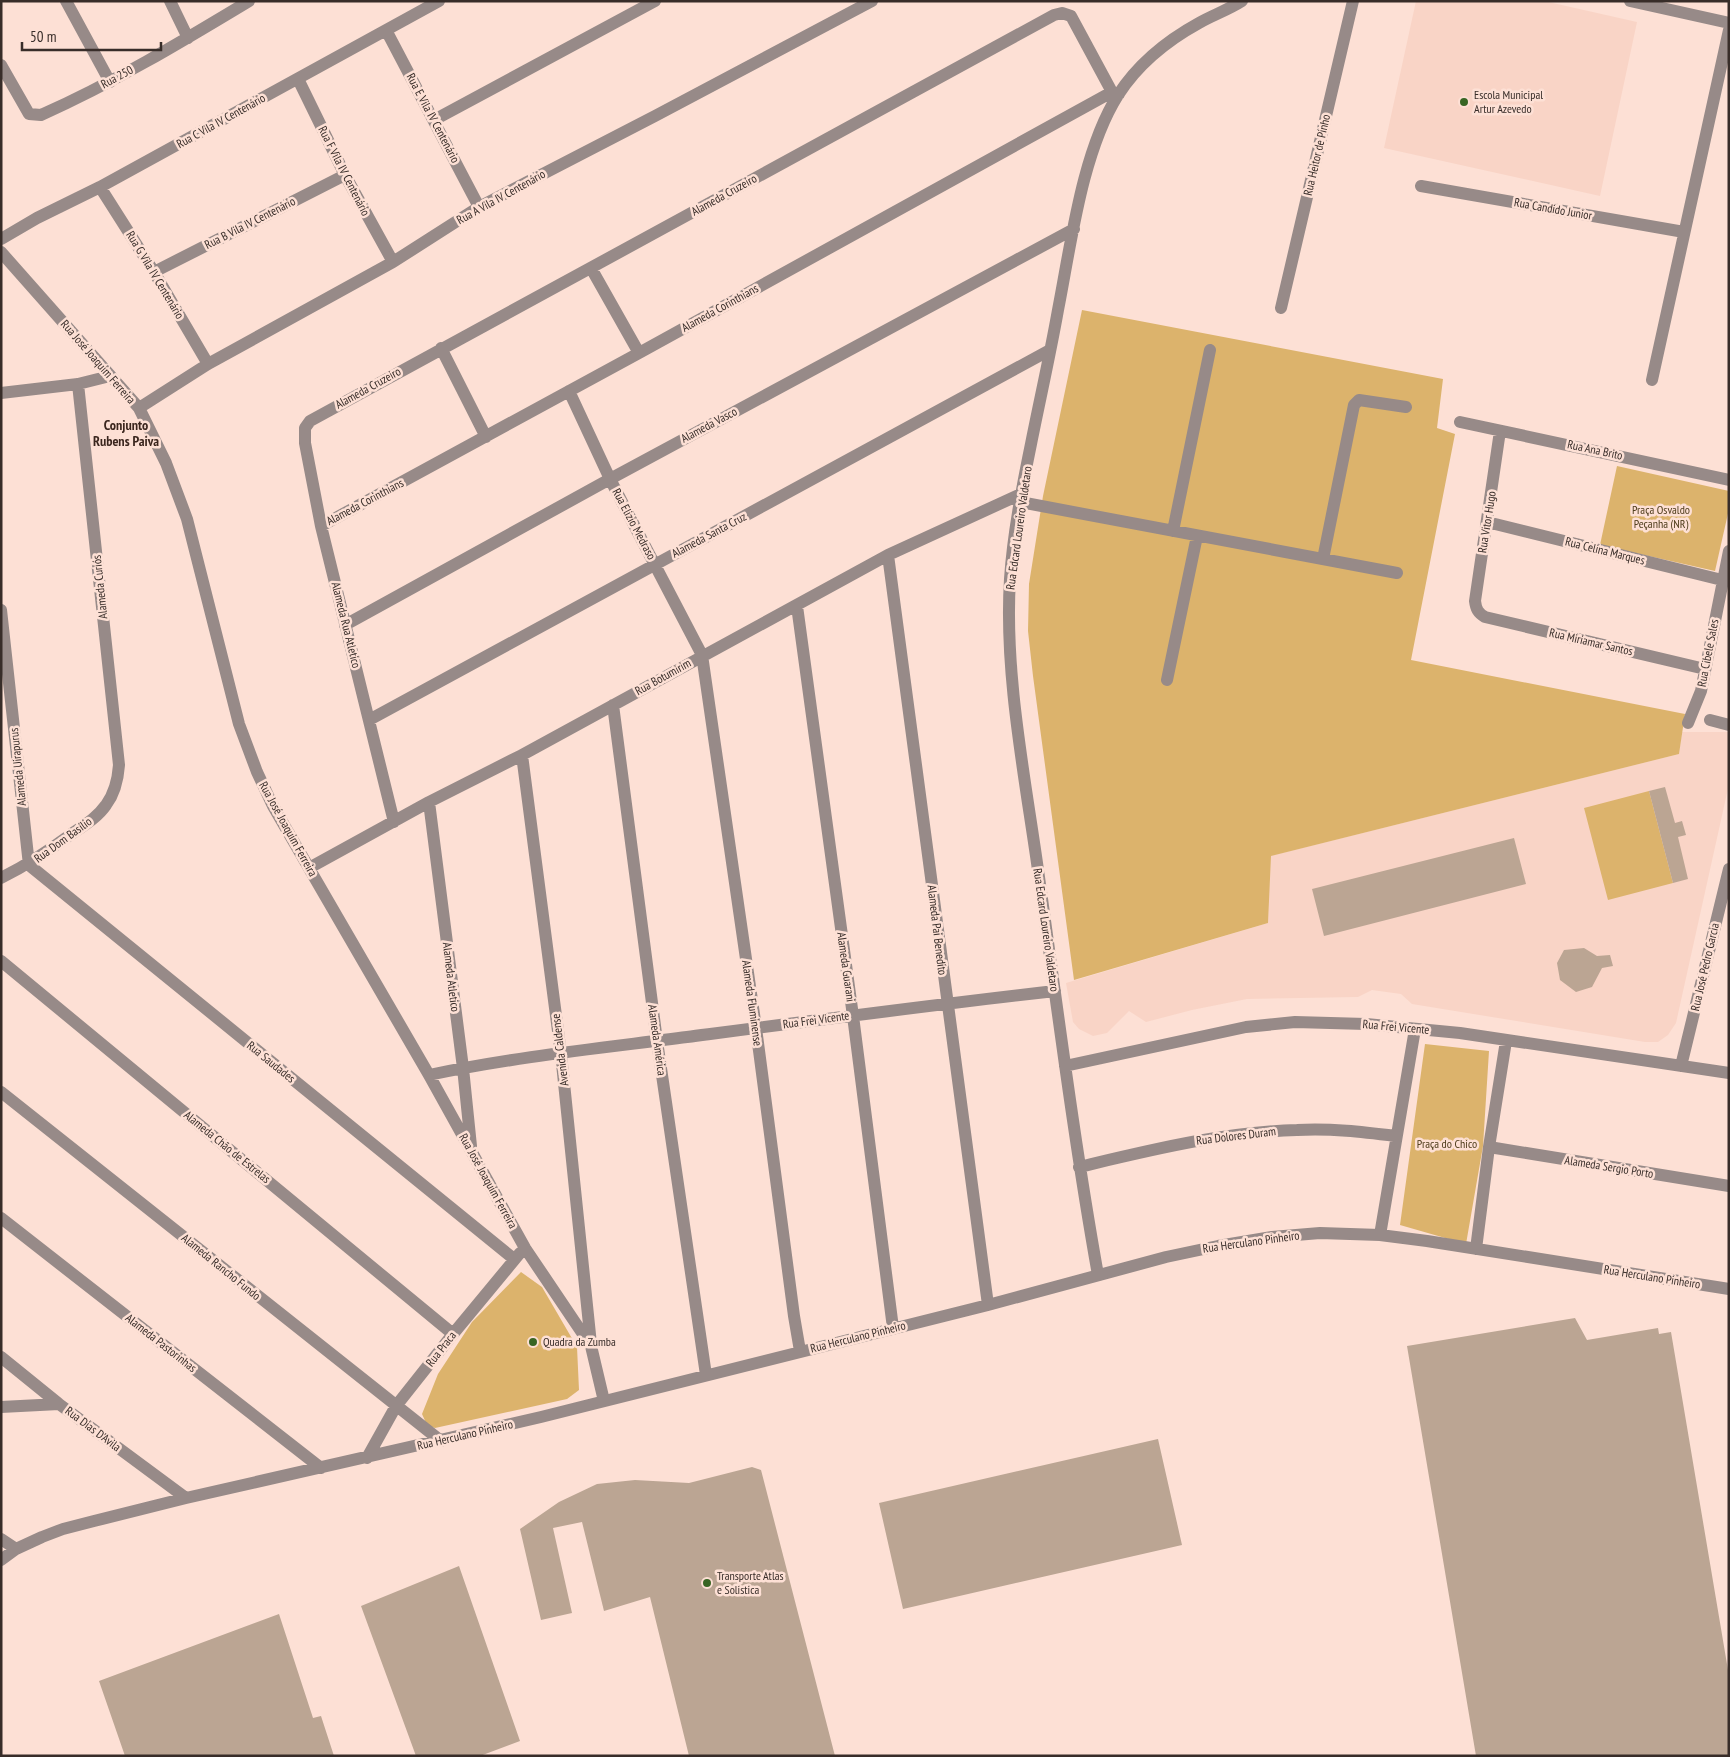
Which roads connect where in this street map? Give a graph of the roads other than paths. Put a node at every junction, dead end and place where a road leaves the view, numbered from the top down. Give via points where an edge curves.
1 (66, 1) edge
2 (170, 1) edge
3 (249, 1) edge
4 (439, 1) edge
5 (655, 1) edge
6 (872, 1) edge
7 (1242, 1) edge
8 (1353, 1) edge
9 (1630, 1) edge
10 (1729, 24) edge
11 (386, 30) junction
12 (1729, 30) edge
13 (188, 38) junction
14 (1, 65) edge
15 (298, 79) junction
16 (110, 82) junction
17 (1115, 93) junction
18 (434, 120) junction
19 (345, 175) junction
20 (1421, 186) dead end
21 (100, 187) junction
22 (479, 207) junction
23 (1074, 229) junction
24 (1684, 232) junction
25 (1, 239) edge
26 (1, 252) edge
27 (393, 262) junction
28 (591, 268) junction
29 (154, 272) junction
30 (1281, 308) dead end
31 (441, 348) junction
32 (1050, 350) junction
33 (1210, 350) dead end
34 (639, 353) junction
35 (208, 364) junction
36 (110, 376) junction
37 (1652, 380) dead end
38 (78, 384) junction
39 (569, 390) junction
40 (1, 393) edge
41 (1406, 407) dead end
42 (139, 408) junction
43 (1460, 422) dead end
44 (305, 428) joint
45 (1500, 431) junction
46 (486, 437) junction
47 (610, 479) junction
48 (1729, 480) edge
49 (1021, 498) junction
50 (1487, 522) junction
51 (321, 526) junction
52 (1173, 531) junction
53 (1196, 536) junction
54 (1729, 551) edge
55 (888, 555) junction
56 (1323, 559) junction
57 (655, 564) junction
58 (1397, 573) dead end
59 (1722, 580) junction
60 (797, 606) junction
61 (1, 610) edge
62 (1478, 614) joint
63 (345, 625) junction
64 (702, 655) junction
65 (1705, 669) junction
66 (1167, 680) dead end
67 (613, 705) junction
68 (369, 720) junction
69 (1710, 720) dead end
70 (1688, 723) dead end
71 (1729, 725) edge
72 (522, 755) junction
73 (115, 789) joint
74 (429, 802) junction
75 (394, 822) junction
76 (29, 865) junction
77 (309, 868) junction
78 (1729, 869) edge
79 (1, 878) edge
80 (1, 961) edge
81 (1055, 991) junction
82 (947, 1003) junction
83 (853, 1016) junction
84 (756, 1028) junction
85 (1415, 1029) junction
86 (657, 1041) junction
87 (1506, 1041) junction
88 (561, 1054) junction
89 (1065, 1066) junction
90 (1681, 1066) junction
91 (463, 1068) junction
92 (1729, 1073) edge
93 (429, 1075) junction
94 (1, 1092) edge
95 (1396, 1136) junction
96 (1489, 1147) junction
97 (471, 1151) junction
98 (1079, 1167) junction
99 (1729, 1186) edge
100 (1, 1218) edge
101 (1380, 1235) junction
102 (524, 1248) junction
103 (1476, 1249) junction
104 (514, 1259) junction
105 (1098, 1275) junction
106 (1729, 1289) edge
107 (988, 1304) junction
108 (893, 1328) junction
109 (453, 1334) junction
110 (591, 1346) junction
111 (800, 1352) junction
112 (1, 1357) edge
113 (706, 1374) junction
114 (604, 1401) junction
115 (59, 1404) junction
116 (1, 1406) edge
117 (396, 1406) junction
118 (441, 1441) junction
119 (367, 1458) junction
120 (321, 1468) junction
121 (186, 1498) junction
122 (1, 1539) edge
123 (16, 1549) junction
124 (1, 1560) edge

1 - 16 street
2 - 13 street
3 - 13 street, Rua 250
4 - 11 street, Rua C Vila IV Centenário
5 - 18 street
6 - 22 street, Rua A Vila IV Centenário
7 - 17 street, Rua Edcard Loureiro Valdetaro via 1199,22 1162,46
8 - 30 street, Rua Heitor de Pinho
9 - 10 street
11 - 15 street, Rua C Vila IV Centenário
11 - 18 street, Rua E Vila IV Centenário
12 - 24 street
13 - 16 street, Rua 250
14 - 16 street, Rua 250 via 26,110 34,116
15 - 19 street, Rua F Vila IV Centenário
15 - 21 street, Rua C Vila IV Centenário
17 - 23 street, Rua Edcard Loureiro Valdetaro via 1090,164
17 - 28 street, Alameda Cruzeiro via 1071,16 1068,13 1054,15
17 - 34 street, Alameda Corinthians
18 - 22 street, Rua E Vila IV Centenário
19 - 27 street, Rua F Vila IV Centenário
19 - 29 street, Rua B Vila IV Centenário
20 - 24 street, Rua Candido Junior
21 - 25 street, Rua C Vila IV Centenário
21 - 29 street, Rua G Vila IV Centenário
22 - 27 street, Rua A Vila IV Centenário
23 - 32 street, Rua Edcard Loureiro Valdetaro
23 - 47 street, Alameda Vasco
24 - 37 street
26 - 36 street, Rua José Joaquim Ferreira
27 - 35 street, Rua A Vila IV Centenário
28 - 31 street, Alameda Cruzeiro
28 - 34 street
29 - 35 street, Rua G Vila IV Centenário
31 - 44 street, Alameda Cruzeiro via 310,421
31 - 46 street
32 - 49 street, Rua Edcard Loureiro Valdetaro
32 - 57 street, Alameda Santa Cruz
33 - 52 street
34 - 39 street, Alameda Corinthians
35 - 42 street, Rua A Vila IV Centenário
36 - 38 street
36 - 42 street, Rua José Joaquim Ferreira
38 - 40 street
38 - 73 street, Alameda Curiós via 119,765
39 - 46 street, Alameda Corinthians
39 - 47 street, Rua Elizio Medraso
41 - 56 street via 1360,400 1354,405
42 - 77 street, Rua José Joaquim Ferreira via 166,463 187,519 239,724 273,806
43 - 45 street, Rua Ana Brito
44 - 51 street, Alameda Rua Atletico
45 - 48 street, Rua Ana Brito
45 - 50 street, Rua Vitor Hugo
46 - 51 street, Alameda Corinthians
47 - 57 street, Rua Elizio Medraso
47 - 63 street, Alameda Vasco
49 - 52 street
49 - 55 street, Rua Botumirim
49 - 81 street, Rua Edcard Loureiro Valdetaro via 1010,577 1009,627 1013,684
50 - 59 street, Rua Celina Marques
50 - 62 street, Rua Vitor Hugo via 1474,601
51 - 63 street, Alameda Rua Atletico
52 - 53 street
53 - 56 street
53 - 66 street
54 - 59 street, Rua Cibele Sales
55 - 60 street, Rua Botumirim
55 - 82 street, Alameda Pai Benedito
56 - 58 street
57 - 64 street, Rua Elizio Medraso
57 - 68 street, Alameda Santa Cruz
59 - 65 street, Rua Cibele Sales
60 - 64 street, Rua Botumirim
60 - 83 street, Alameda Guarani
61 - 76 street, Alameda Uirapurus
62 - 65 street, Rua Miriamar Santos
63 - 68 street, Alameda Rua Atletico
64 - 67 street, Rua Botumirim
64 - 84 street, Alameda Fluminense
65 - 70 street, Rua Cibele Sales via 1701,691
67 - 72 street, Rua Botumirim
67 - 86 street, Alameda América
68 - 75 street, Alameda Rua Atletico
69 - 71 street
72 - 74 street, Rua Botumirim
72 - 88 street, Avenida Caldense
73 - 76 street, Rua Dom Basílio via 93,819
74 - 75 street, Rua Botumirim
74 - 91 street, Alameda Atletico
75 - 77 street, Rua Botumirim
76 - 79 street, Rua Dom Basílio
76 - 104 street, Rua Saudades
77 - 93 street, Rua José Joaquim Ferreira
78 - 90 street, Rua José Pedro Garcia
80 - 109 street, Alameda Chão de Estrelas
81 - 82 street, Rua Frei Vicente
81 - 89 street, Rua Edcard Loureiro Valdetaro
82 - 83 street, Rua Frei Vicente
82 - 107 street, Alameda Pai Benedito
83 - 84 street, Rua Frei Vicente
83 - 108 street, Alameda Guarani
84 - 86 street, Rua Frei Vicente
84 - 111 street, Alameda Fluminense
85 - 87 street, Rua Frei Vicente
85 - 89 street, Rua Frei Vicente via 1295,1022 1246,1027
85 - 95 street
86 - 88 street, Rua Frei Vicente
86 - 113 street, Alameda América
87 - 90 street, Rua Frei Vicente
87 - 96 street
88 - 91 street, Rua Frei Vicente
88 - 110 street, Avenida Caldense
89 - 98 street, Rua Edcard Loureiro Valdetaro
90 - 92 street, Rua Frei Vicente
91 - 93 street, Rua Frei Vicente
91 - 97 street, Alameda Atletico
93 - 97 street, Rua José Joaquim Ferreira
94 - 117 street, Alameda Rancho Fundo
95 - 98 street, Rua Dolores Duram via 1341,1130 1246,1133 1178,1144
95 - 101 street
96 - 99 street, Alameda Sergio Porto
96 - 103 street
97 - 102 street, Rua José Joaquim Ferreira
98 - 105 street, Rua Edcard Loureiro Valdetaro
100 - 120 street, Alameda Pastorinhas
101 - 103 street, Rua Herculano Pinheiro
101 - 105 street, Rua Herculano Pinheiro via 1320,1233 1272,1237 1218,1246
102 - 104 street, Rua Praca
102 - 110 street, Rua José Joaquim Ferreira
103 - 106 street, Rua Herculano Pinheiro
104 - 109 street, Rua Praca
105 - 107 street, Rua Herculano Pinheiro
107 - 108 street, Rua Herculano Pinheiro
108 - 111 street, Rua Herculano Pinheiro
109 - 117 street, Rua Praca
110 - 114 street, Rua José Joaquim Ferreira
111 - 113 street, Rua Herculano Pinheiro
112 - 115 street, Rua Dias D'Avila
113 - 114 street, Rua Herculano Pinheiro
114 - 118 street, Rua Herculano Pinheiro
115 - 116 street
115 - 121 street, Rua Dias D'Avila
117 - 118 street, Alameda Rancho Fundo
117 - 119 street, Rua Praca
118 - 119 street, Rua Herculano Pinheiro
119 - 120 street, Rua Herculano Pinheiro
120 - 121 street, Rua Herculano Pinheiro
121 - 123 street, Rua Herculano Pinheiro via 63,1529
122 - 123 street
123 - 124 street, Rua Herculano Pinheiro

